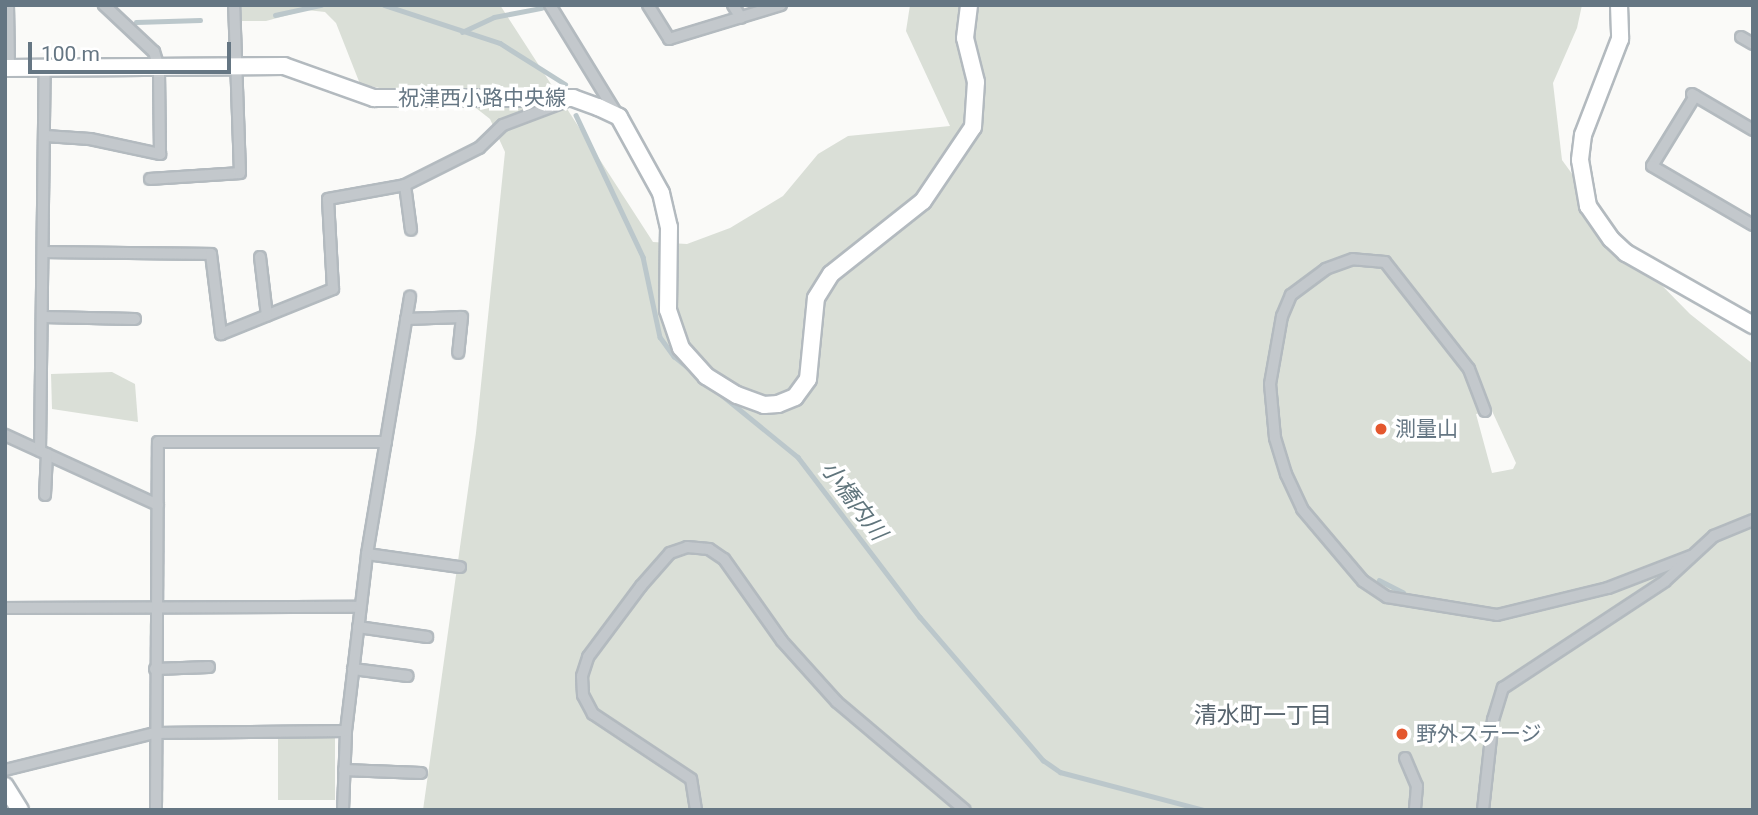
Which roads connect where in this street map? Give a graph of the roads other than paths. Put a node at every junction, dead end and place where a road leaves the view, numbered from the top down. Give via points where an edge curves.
1 (8, 5) edge
2 (104, 5) edge
3 (234, 5) edge
4 (550, 5) edge
5 (648, 5) edge
6 (733, 5) edge
7 (781, 5) edge
8 (969, 5) edge
9 (1619, 5) edge
10 (119, 10) edge
11 (741, 18) junction
12 (1741, 37) dead end
13 (1753, 44) edge
14 (236, 67) junction
15 (7, 68) edge
16 (45, 68) junction
17 (159, 68) junction
18 (573, 98) junction
19 (619, 117) junction
20 (1753, 130) edge
21 (44, 136) junction
22 (150, 179) dead end
23 (405, 185) junction
24 (1753, 225) edge
25 (411, 230) dead end
26 (46, 252) junction
27 (260, 257) dead end
28 (410, 297) dead end
29 (267, 316) junction
30 (44, 317) junction
31 (406, 319) junction
32 (135, 320) dead end
33 (1753, 325) edge
34 (458, 353) dead end
35 (1485, 411) dead end
36 (5, 435) edge
37 (386, 442) junction
38 (43, 452) junction
39 (45, 495) dead end
40 (158, 505) junction
41 (1753, 520) edge
42 (367, 554) junction
43 (1691, 556) junction
44 (460, 567) dead end
45 (360, 607) junction
46 (5, 608) edge
47 (154, 608) junction
48 (358, 627) junction
49 (426, 637) dead end
50 (209, 667) dead end
51 (155, 668) junction
52 (353, 668) junction
53 (408, 676) dead end
54 (346, 731) junction
55 (155, 733) junction
56 (1405, 758) dead end
57 (5, 770) edge
58 (344, 770) junction
59 (421, 773) dead end
60 (5, 786) edge
61 (20, 810) edge
62 (156, 810) edge
63 (343, 810) edge
64 (696, 810) edge
65 (965, 810) edge
66 (1415, 810) edge
67 (1483, 810) edge

1 - 15 street
2 - 10 street
3 - 14 street
4 - 19 street
5 - 11 street via 669,39
6 - 11 street
7 - 11 street
8 - 19 main road via 964,38 976,82 973,127 923,201 831,274 816,298 808,379 786,402 764,405 737,395 706,376 681,348 665,286 666,211 645,158
9 - 33 main road via 1623,29 1583,135 1580,160 1588,206 1626,253
10 - 17 street via 154,52
12 - 13 street
14 - 17 main road, 祝津西小路中央線
14 - 18 main road, 祝津西小路中央線 via 284,66 374,98
14 - 22 street via 240,173
15 - 16 main road, 祝津西小路中央線
16 - 17 main road, 祝津西小路中央線
16 - 21 street
17 - 21 street via 160,154 90,139
18 - 19 main road, 祝津西小路中央線
18 - 23 street via 503,125 479,148
20 - 24 street via 1693,95 1652,166
21 - 26 street
23 - 25 street
23 - 29 street via 328,199 334,289
26 - 29 street via 211,254 221,334
26 - 30 street
27 - 29 street
28 - 31 street
30 - 32 street
30 - 38 street
31 - 34 street via 462,317
31 - 37 street
35 - 43 street via 1469,369 1385,262 1375,258 1344,262 1325,269 1291,295 1282,316 1270,384 1275,438 1286,474 1302,509 1363,581 1387,597 1497,615 1608,588
36 - 38 street
37 - 40 street via 158,442
37 - 42 street
38 - 39 street
38 - 40 street
40 - 47 street
41 - 43 street via 1714,536
42 - 44 street
42 - 45 street
43 - 67 street via 1665,581 1503,688 1493,720
45 - 47 street
45 - 48 street
46 - 47 street
47 - 51 street
48 - 49 street
48 - 52 street
50 - 51 street
51 - 55 street
52 - 53 street
52 - 54 street
54 - 55 street
54 - 58 street
55 - 57 street
55 - 62 street
56 - 66 street via 1417,786
58 - 59 street
58 - 63 street
60 - 61 main road
64 - 65 street via 691,779 593,714 583,695 582,677 588,657 641,586 670,553 687,547 709,548 724,559 782,641 837,702

